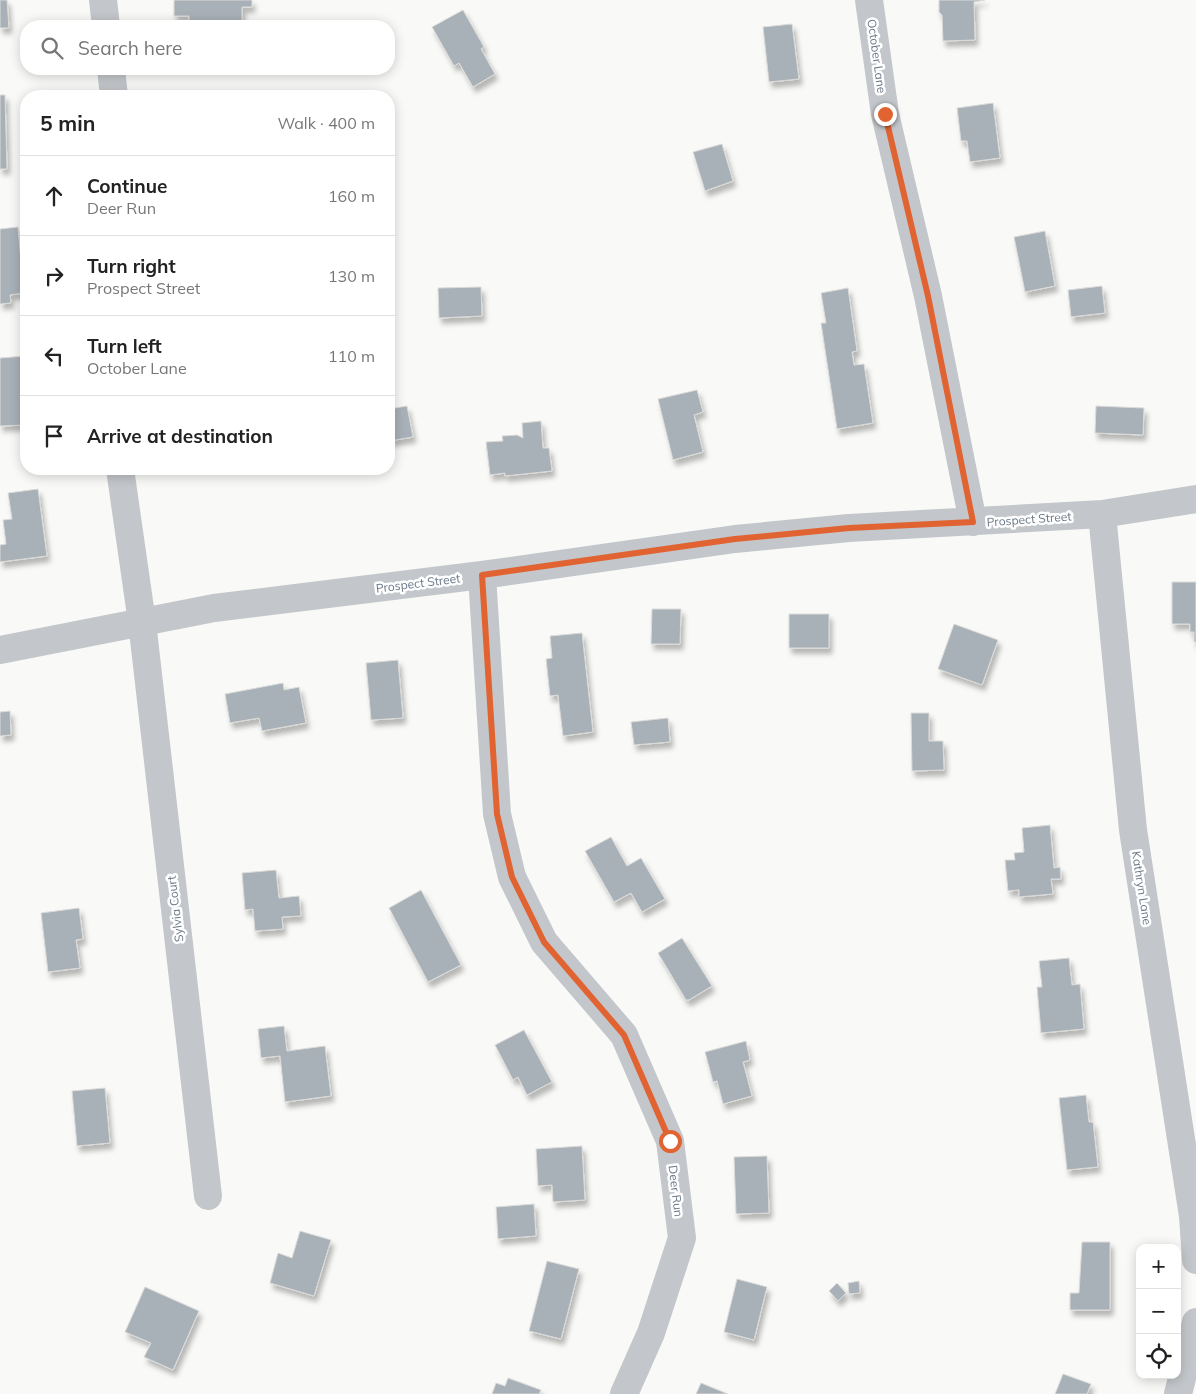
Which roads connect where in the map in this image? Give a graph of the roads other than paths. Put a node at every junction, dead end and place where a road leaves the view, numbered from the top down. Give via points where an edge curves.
1 (103, 0) edge
2 (869, 0) edge
3 (105, 20) edge
4 (112, 75) edge
5 (113, 90) edge
6 (121, 475) edge
7 (1196, 499) edge
8 (1102, 514) junction
9 (973, 522) junction
10 (482, 575) junction
11 (142, 622) junction
12 (0, 650) edge
13 (208, 1196) dead end
14 (1196, 1260) edge
15 (1196, 1322) edge
16 (624, 1394) edge
17 (1178, 1394) edge

1 - 3 street
2 - 9 street, October Lane via 885,114 928,296
4 - 5 street
6 - 11 street, Sylvia Court
7 - 8 street, Prospect Street
8 - 9 street, Prospect Street
8 - 14 street, Kathryn Lane via 1133,830 1193,1216
9 - 10 street, Prospect Street via 849,528 735,539
10 - 11 street, Prospect Street via 214,608
10 - 16 street, Deer Run via 497,814 512,877 544,942 624,1035 670,1141 682,1238 651,1333
11 - 12 street, Prospect Street
11 - 13 street, Sylvia Court
15 - 17 street

